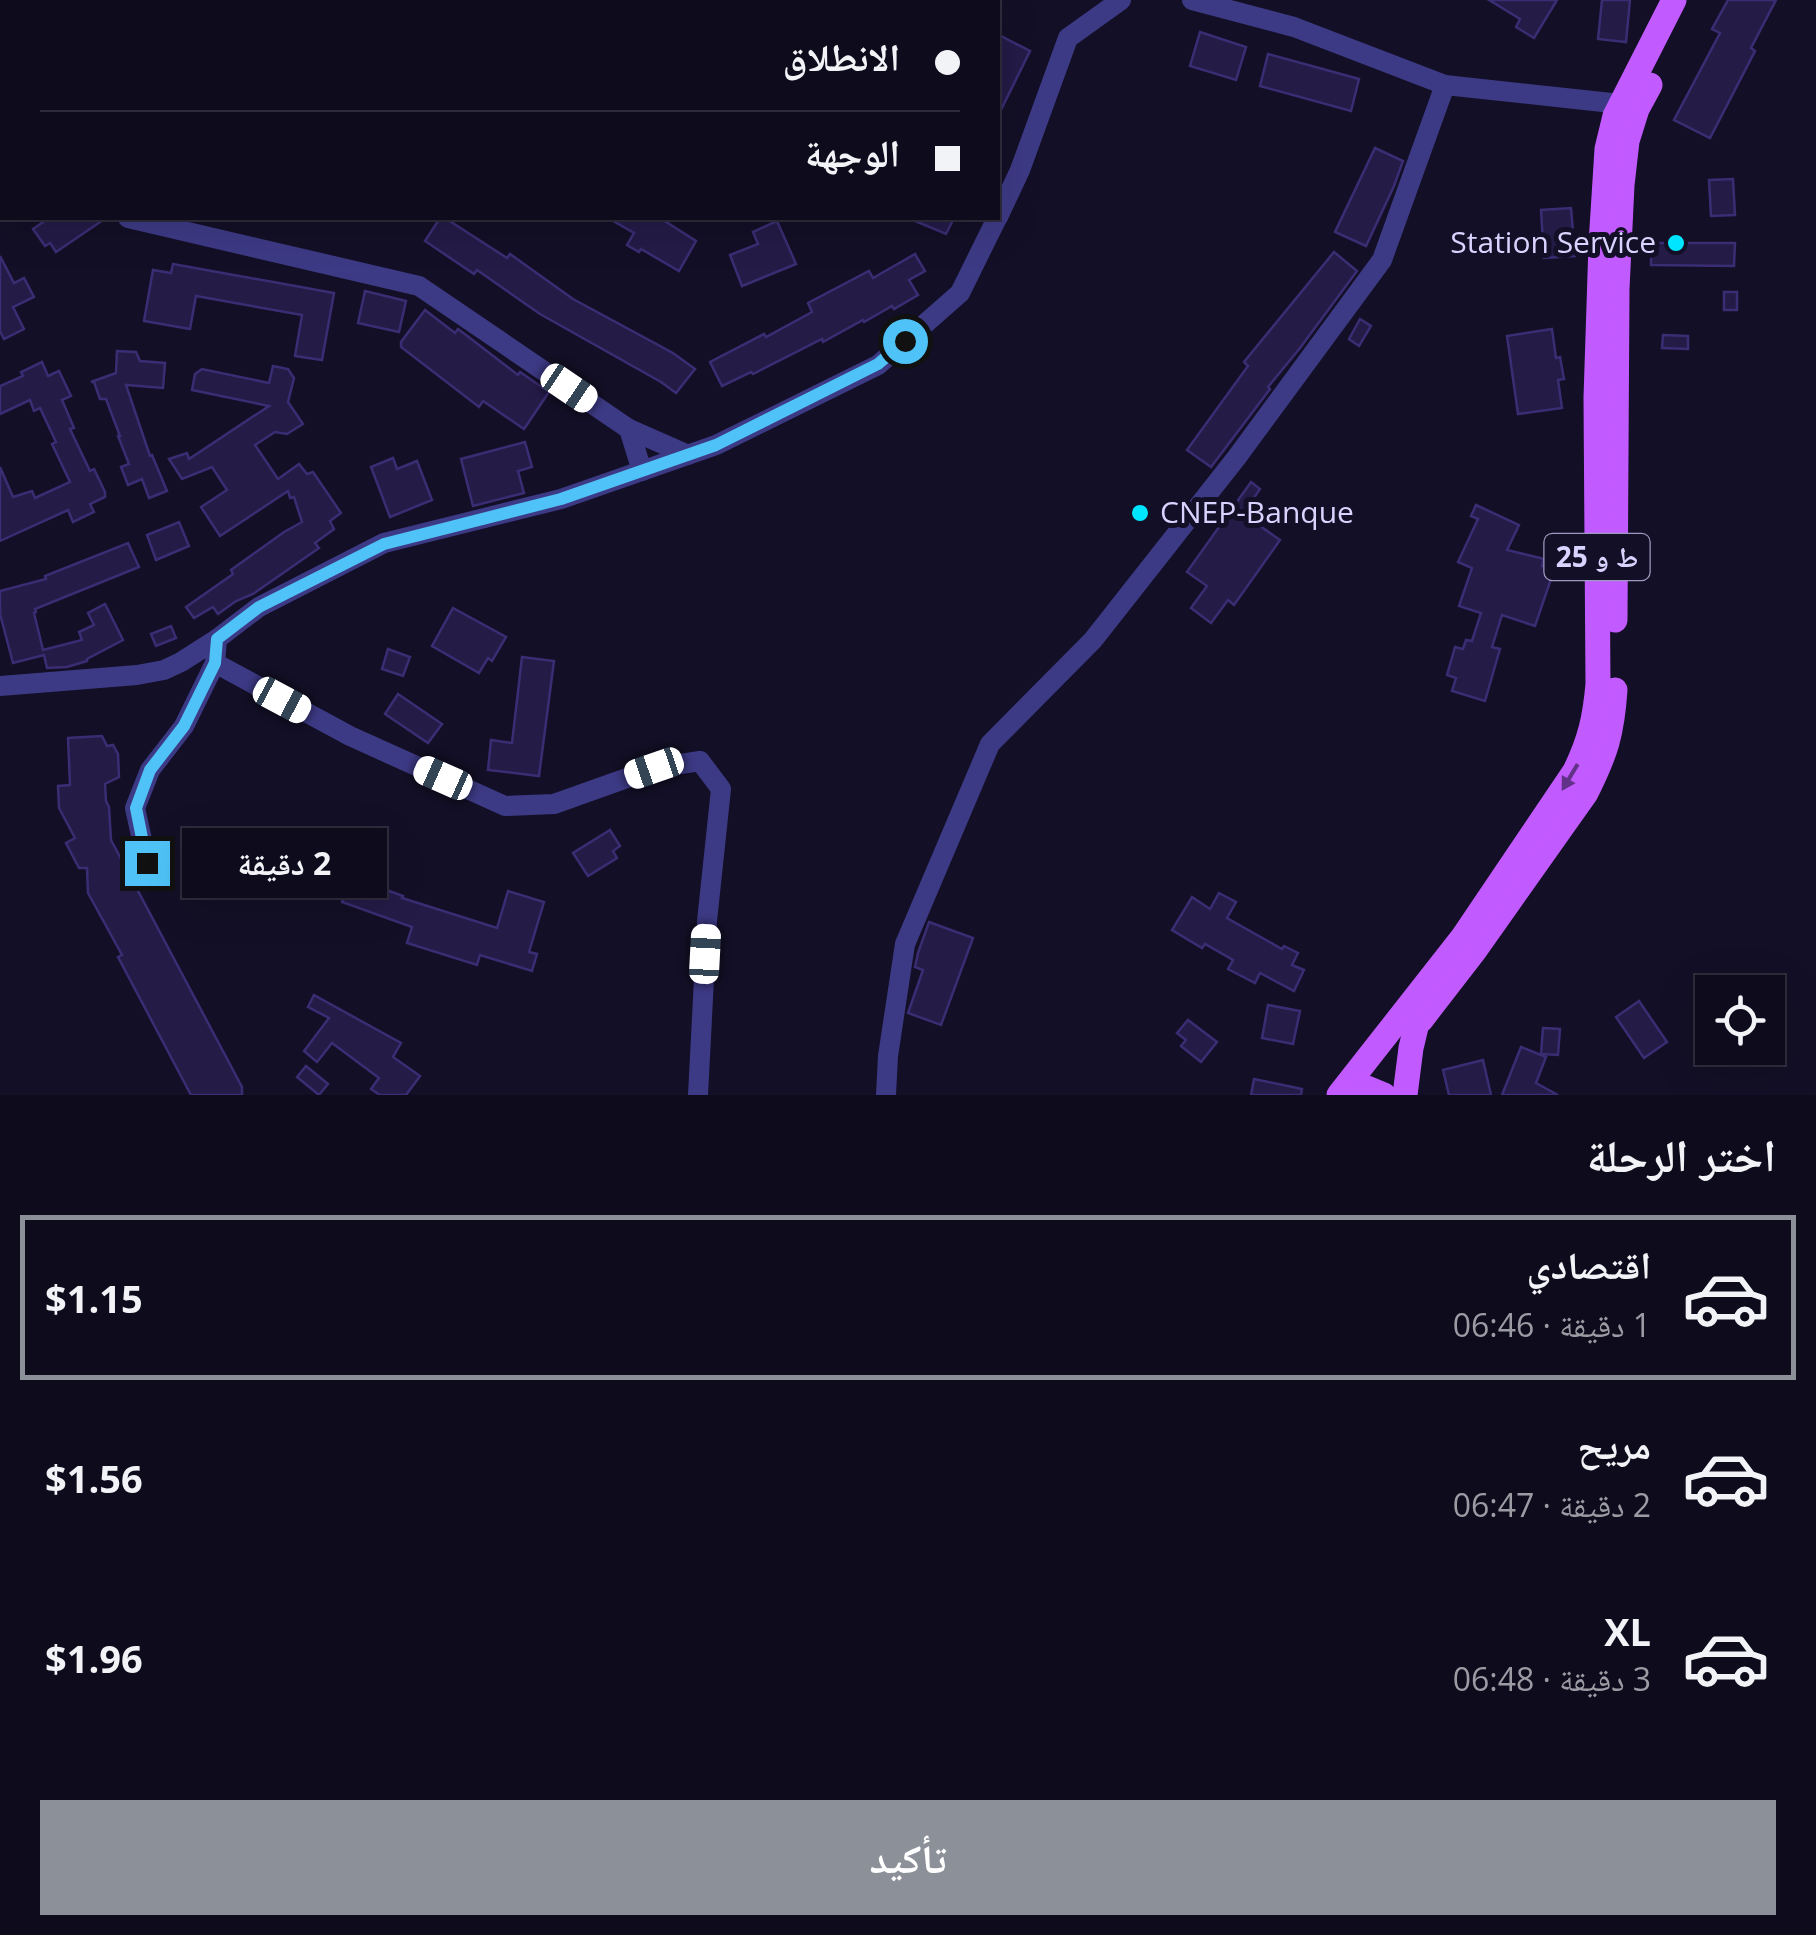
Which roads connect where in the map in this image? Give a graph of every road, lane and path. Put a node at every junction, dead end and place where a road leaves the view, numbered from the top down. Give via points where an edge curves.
1 (1120, 0) edge
2 (1192, 0) edge
3 (1674, 0) edge
4 (1693, 0) edge
5 (1445, 84) junction
6 (1621, 104) junction
7 (1000, 213) edge
8 (137, 220) edge
9 (997, 220) edge
10 (629, 429) junction
11 (688, 455) junction
12 (642, 471) junction
13 (217, 639) junction
14 (215, 663) junction
15 (0, 686) edge
16 (147, 863) dead end
17 (1416, 1026) junction
18 (1368, 1059) junction
19 (1370, 1093) edge
20 (698, 1095) edge
21 (886, 1095) edge
22 (1340, 1095) edge
23 (1405, 1095) edge

1 - 7 street via 1068,38
2 - 5 street via 1294,28
3 - 6 main road, ط و 25
4 - 17 main road via 1637,109 1622,184 1612,734 1586,793
5 - 6 street
5 - 21 street via 1382,260 1094,640 990,744 905,944
6 -> 18 main road, ط و 25 via 1607,149 1601,244 1595,718 1560,794 1463,937
8 - 10 street via 420,286
9 - 11 street via 960,294 878,364
10 - 11 street
10 - 12 street
11 - 12 street
12 - 13 street via 384,544 259,607
13 - 14 street
13 - 15 street via 182,662 137,676
14 - 16 street via 184,726 150,770 136,808
14 - 20 street via 350,736 504,806 554,804 654,768 700,761 721,789
17 - 19 main road
17 - 23 main road
18 - 19 main road
18 - 22 main road
19 - 22 main road

